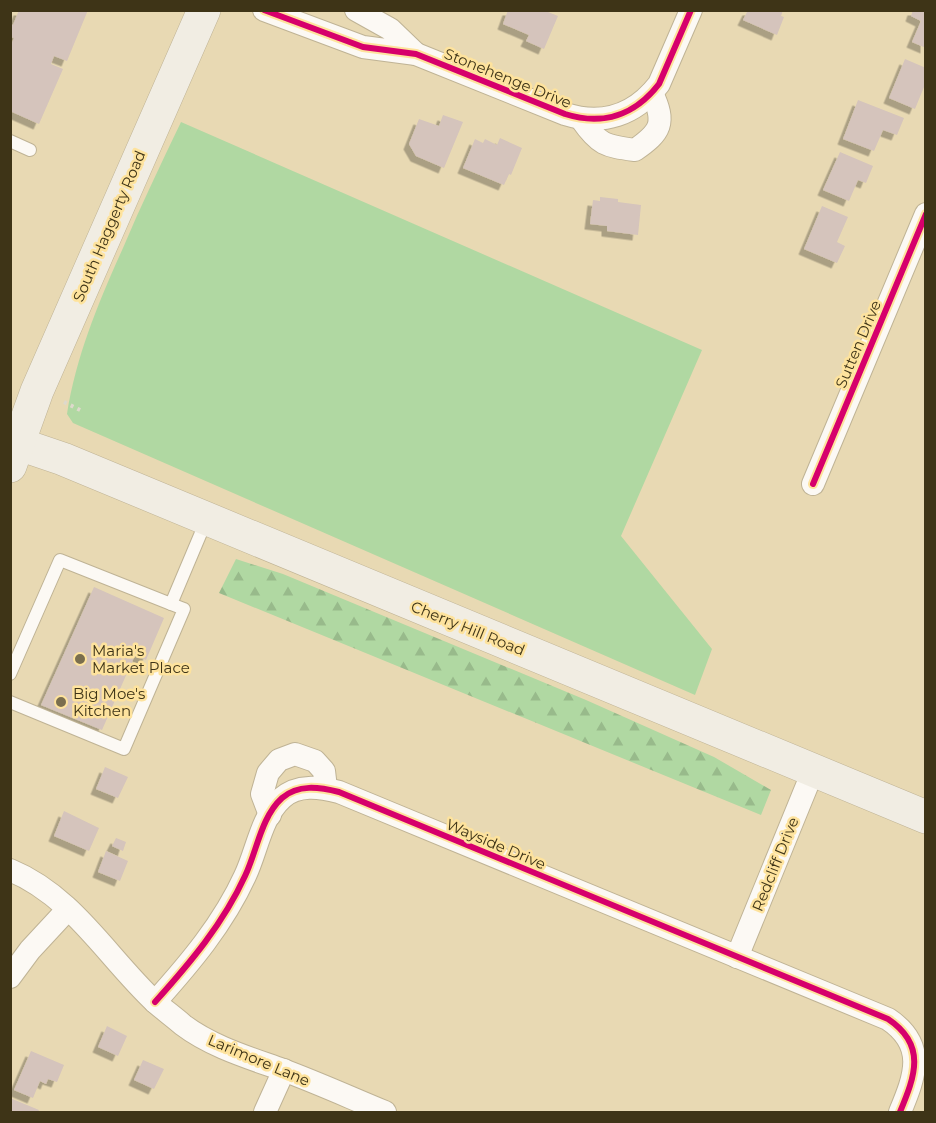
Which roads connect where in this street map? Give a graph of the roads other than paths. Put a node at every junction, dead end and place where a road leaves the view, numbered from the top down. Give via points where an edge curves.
1 (204, 10) edge
2 (264, 10) edge
3 (356, 10) edge
4 (691, 10) edge
5 (416, 54) junction
6 (652, 93) junction
7 (581, 119) junction
8 (10, 141) edge
9 (30, 150) dead end
10 (926, 214) edge
11 (13, 450) edge
12 (813, 484) dead end
13 (207, 520) junction
14 (171, 604) junction
15 (10, 674) edge
16 (10, 702) edge
17 (813, 771) junction
18 (326, 788) junction
19 (270, 815) junction
20 (926, 817) edge
21 (10, 870) edge
22 (68, 909) junction
23 (737, 957) junction
24 (10, 977) edge
25 (155, 1002) junction
26 (284, 1070) junction
27 (265, 1113) edge
28 (385, 1113) edge
29 (900, 1113) edge

1 - 11 main road, South Haggerty Road
2 - 5 street, Stonehenge Drive via 363,47
3 - 5 street, Stonehenge Drive via 390,29
4 - 6 street, Stonehenge Drive
5 - 7 street, Stonehenge Drive
6 - 7 street, Stonehenge Drive via 620,114
6 - 7 street, Stonehenge Drive via 660,123 653,138 635,150 607,147 594,138
8 - 9 lane
10 - 12 street, Sutten Drive
11 - 13 main road, Cherry Hill Road via 63,459
13 - 14 lane
13 - 17 main road, Cherry Hill Road
14 - 15 lane via 60,560
14 - 16 lane via 184,609 124,748
17 - 20 main road, Cherry Hill Road
17 - 23 street, Redcliff Drive
18 - 19 street, Wayside Drive via 296,789 283,797
18 - 19 street via 324,771 315,761 295,754 279,760 268,772 262,794
18 - 23 street, Wayside Drive
19 - 25 street, Wayside Drive via 245,876 221,920
21 - 22 street, Larimore Lane
22 - 24 street
22 - 25 street, Larimore Lane
23 - 29 street, Wayside Drive via 888,1020 906,1034 913,1048 914,1070
25 - 26 street, Larimore Lane via 211,1042
26 - 27 street
26 - 28 street, Larimore Lane

